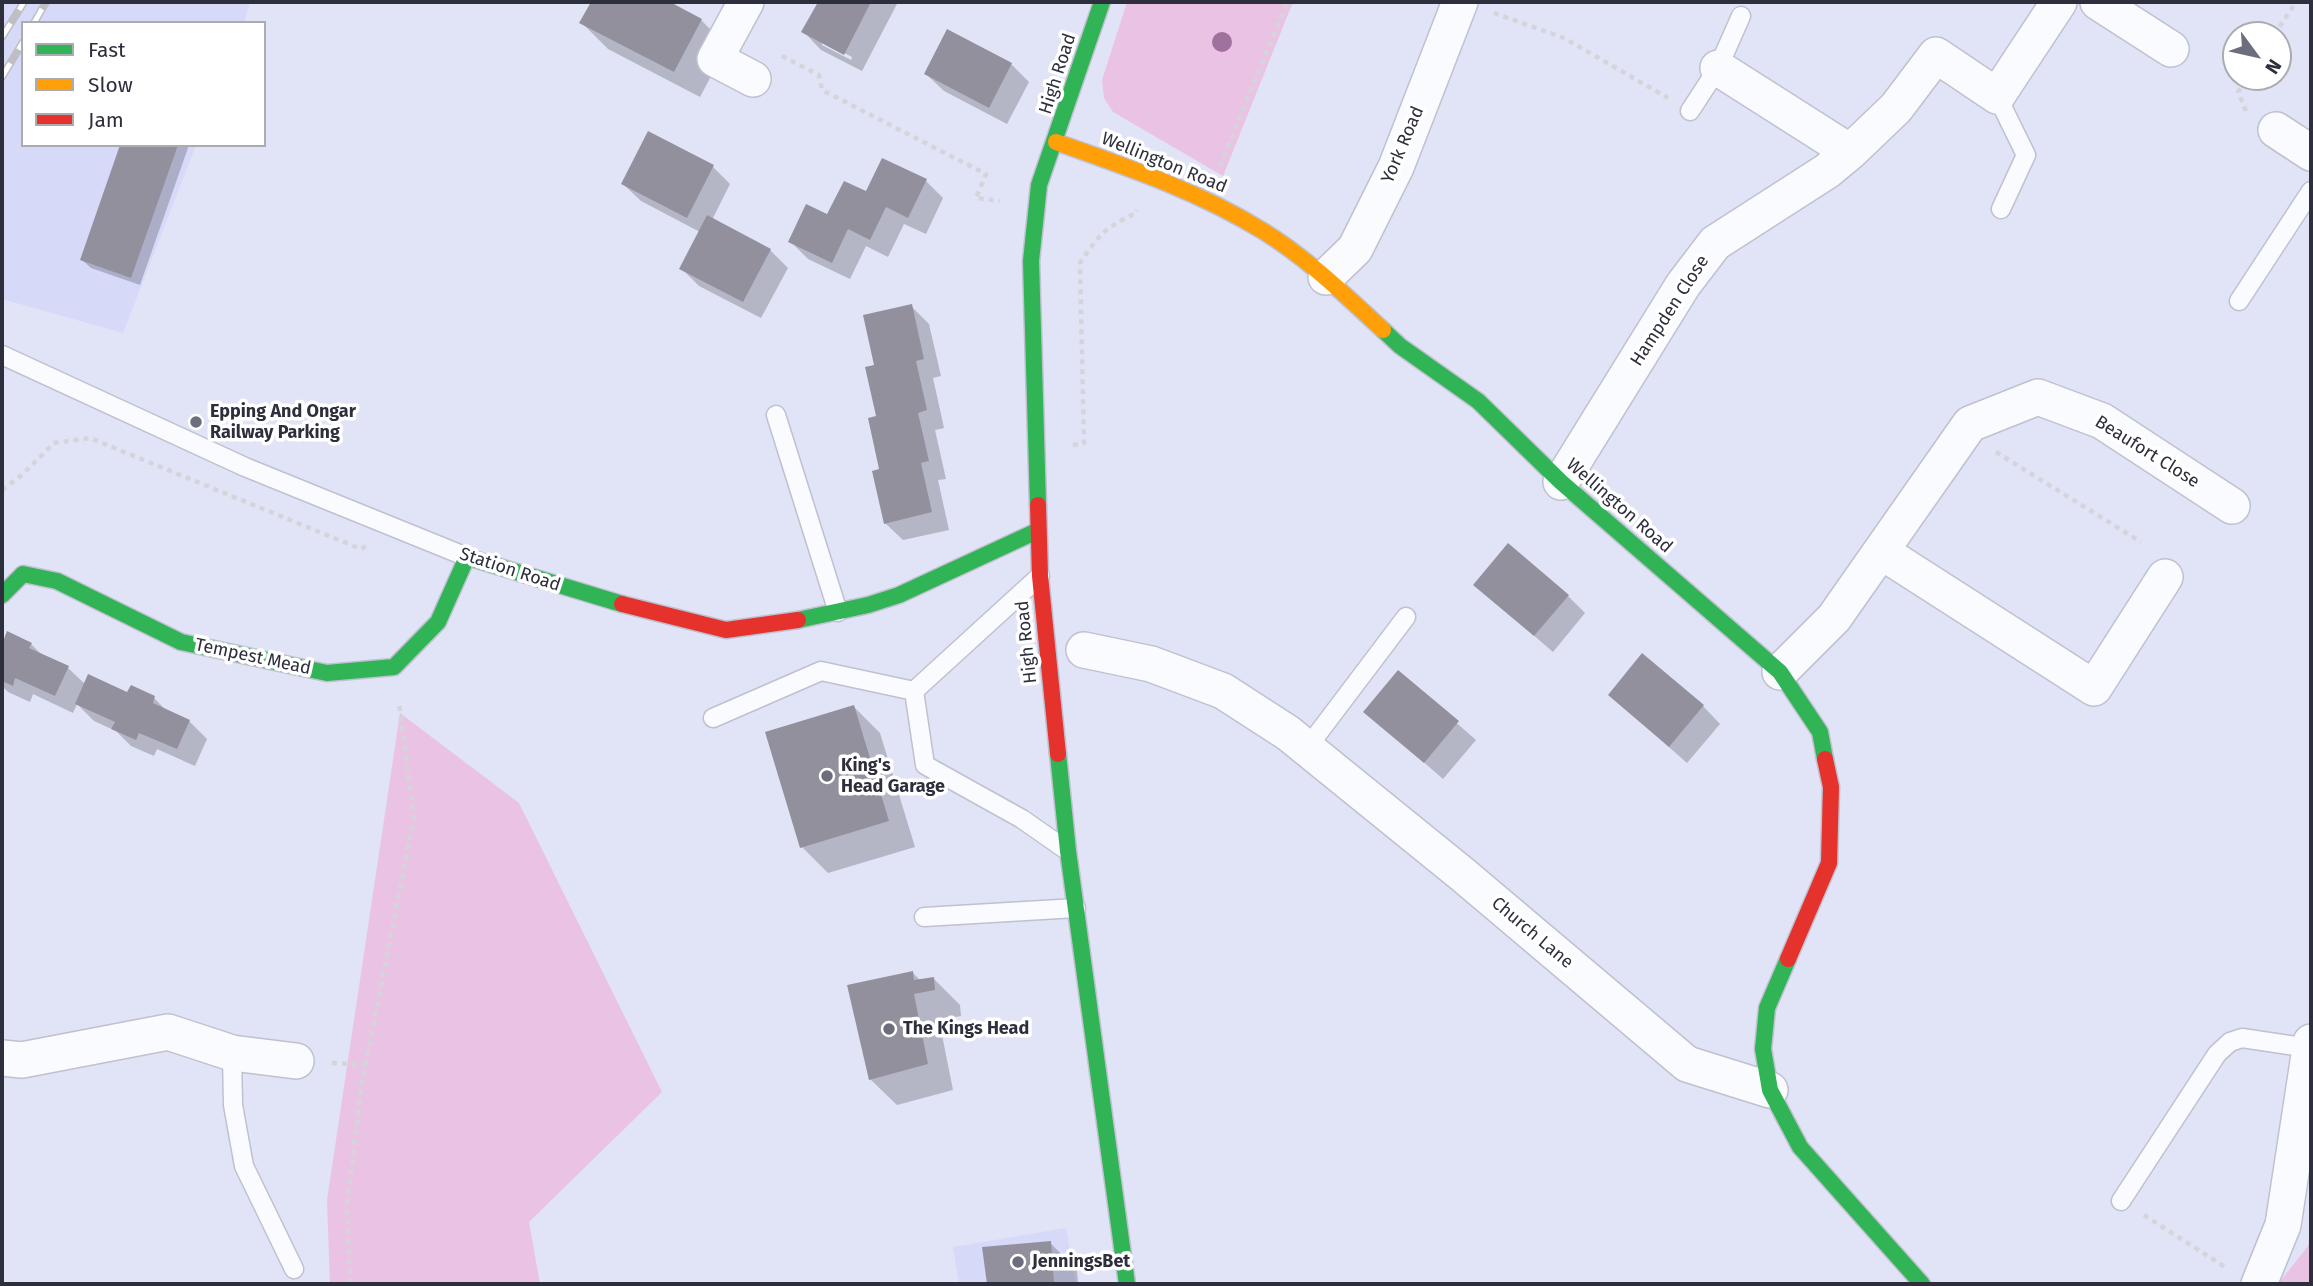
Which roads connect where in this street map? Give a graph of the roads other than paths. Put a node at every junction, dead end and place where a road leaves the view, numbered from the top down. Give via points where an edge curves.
1 (746, 2) edge
2 (1102, 2) edge
3 (2059, 2) edge
4 (2098, 2) edge
5 (1474, 6) edge
6 (1741, 16) dead end
7 (2171, 49) dead end
8 (1718, 68) junction
9 (753, 79) road end
10 (1997, 96) junction
11 (1690, 111) road end
12 (2277, 130) dead end
13 (1056, 142) junction
14 (1850, 152) junction
15 (2311, 153) edge
16 (2311, 191) edge
17 (2001, 209) dead end
18 (1326, 277) junction
19 (2239, 301) dead end
20 (2, 355) edge
21 (776, 415) dead end
22 (1561, 482) junction
23 (2232, 506) dead end
24 (1037, 531) junction
25 (1882, 552) junction
26 (467, 557) junction
27 (1040, 576) junction
28 (2165, 578) dead end
29 (2, 595) edge
30 (838, 612) junction
31 (1406, 617) dead end
32 (1084, 650) dead end
33 (1780, 672) junction
34 (914, 691) junction
35 (713, 718) dead end
36 (1307, 748) junction
37 (1068, 851) junction
38 (1076, 908) junction
39 (924, 917) dead end
40 (2310, 1045) edge
41 (232, 1053) junction
42 (2, 1058) edge
43 (296, 1061) dead end
44 (1770, 1090) junction
45 (2120, 1201) road end
46 (294, 1269) dead end
47 (2245, 1277) edge
48 (1126, 1284) edge
49 (1922, 1284) edge

1 - 9 street via 715,59
2 - 13 street, High Road
3 - 10 street
4 - 7 street
5 - 18 street, York Road via 1355,249
6 - 8 lane
8 - 11 lane
8 - 14 street
10 - 14 street, Hampden Close via 1936,55 1896,108
10 - 17 lane via 2026,155
12 - 15 street
13 - 18 street, Wellington Road via 1151,175 1222,207
13 - 24 street, High Road via 1039,185 1031,261
14 - 22 street, Hampden Close via 1716,243 1683,285
16 - 19 lane
18 - 22 street, Wellington Road via 1400,346 1478,401
20 - 26 lane, Station Road via 245,467
21 - 30 lane
22 - 33 street, Wellington Road
23 - 25 street, Beaufort Close via 2102,421 2038,397 1970,424
24 - 27 street, High Road
24 - 30 street, Station Road via 899,595
25 - 28 street via 2094,688
25 - 33 street, Beaufort Close via 1834,618
26 - 29 street, Tempest Mead via 438,622 394,667 327,673 181,642 57,582 23,574
26 - 30 street, Station Road via 610,601 726,629
27 - 34 lane
27 - 37 street, High Road
31 - 36 lane
32 - 36 street, Church Lane via 1151,664 1223,691
33 - 44 street, Wellington Road via 1821,732 1831,787 1829,863 1767,1008 1763,1048
34 - 35 lane via 821,671
34 - 37 lane via 925,765 1022,819
36 - 44 street, Church Lane via 1687,1064
37 - 38 street, High Road
38 - 39 lane
38 - 48 street, High Road
40 - 45 lane via 2242,1038 2230,1042 2217,1054
40 - 47 street via 2283,1225
41 - 42 street via 168,1032 22,1060
41 - 43 street
41 - 46 lane via 233,1105 244,1166
44 - 49 street via 1800,1147

